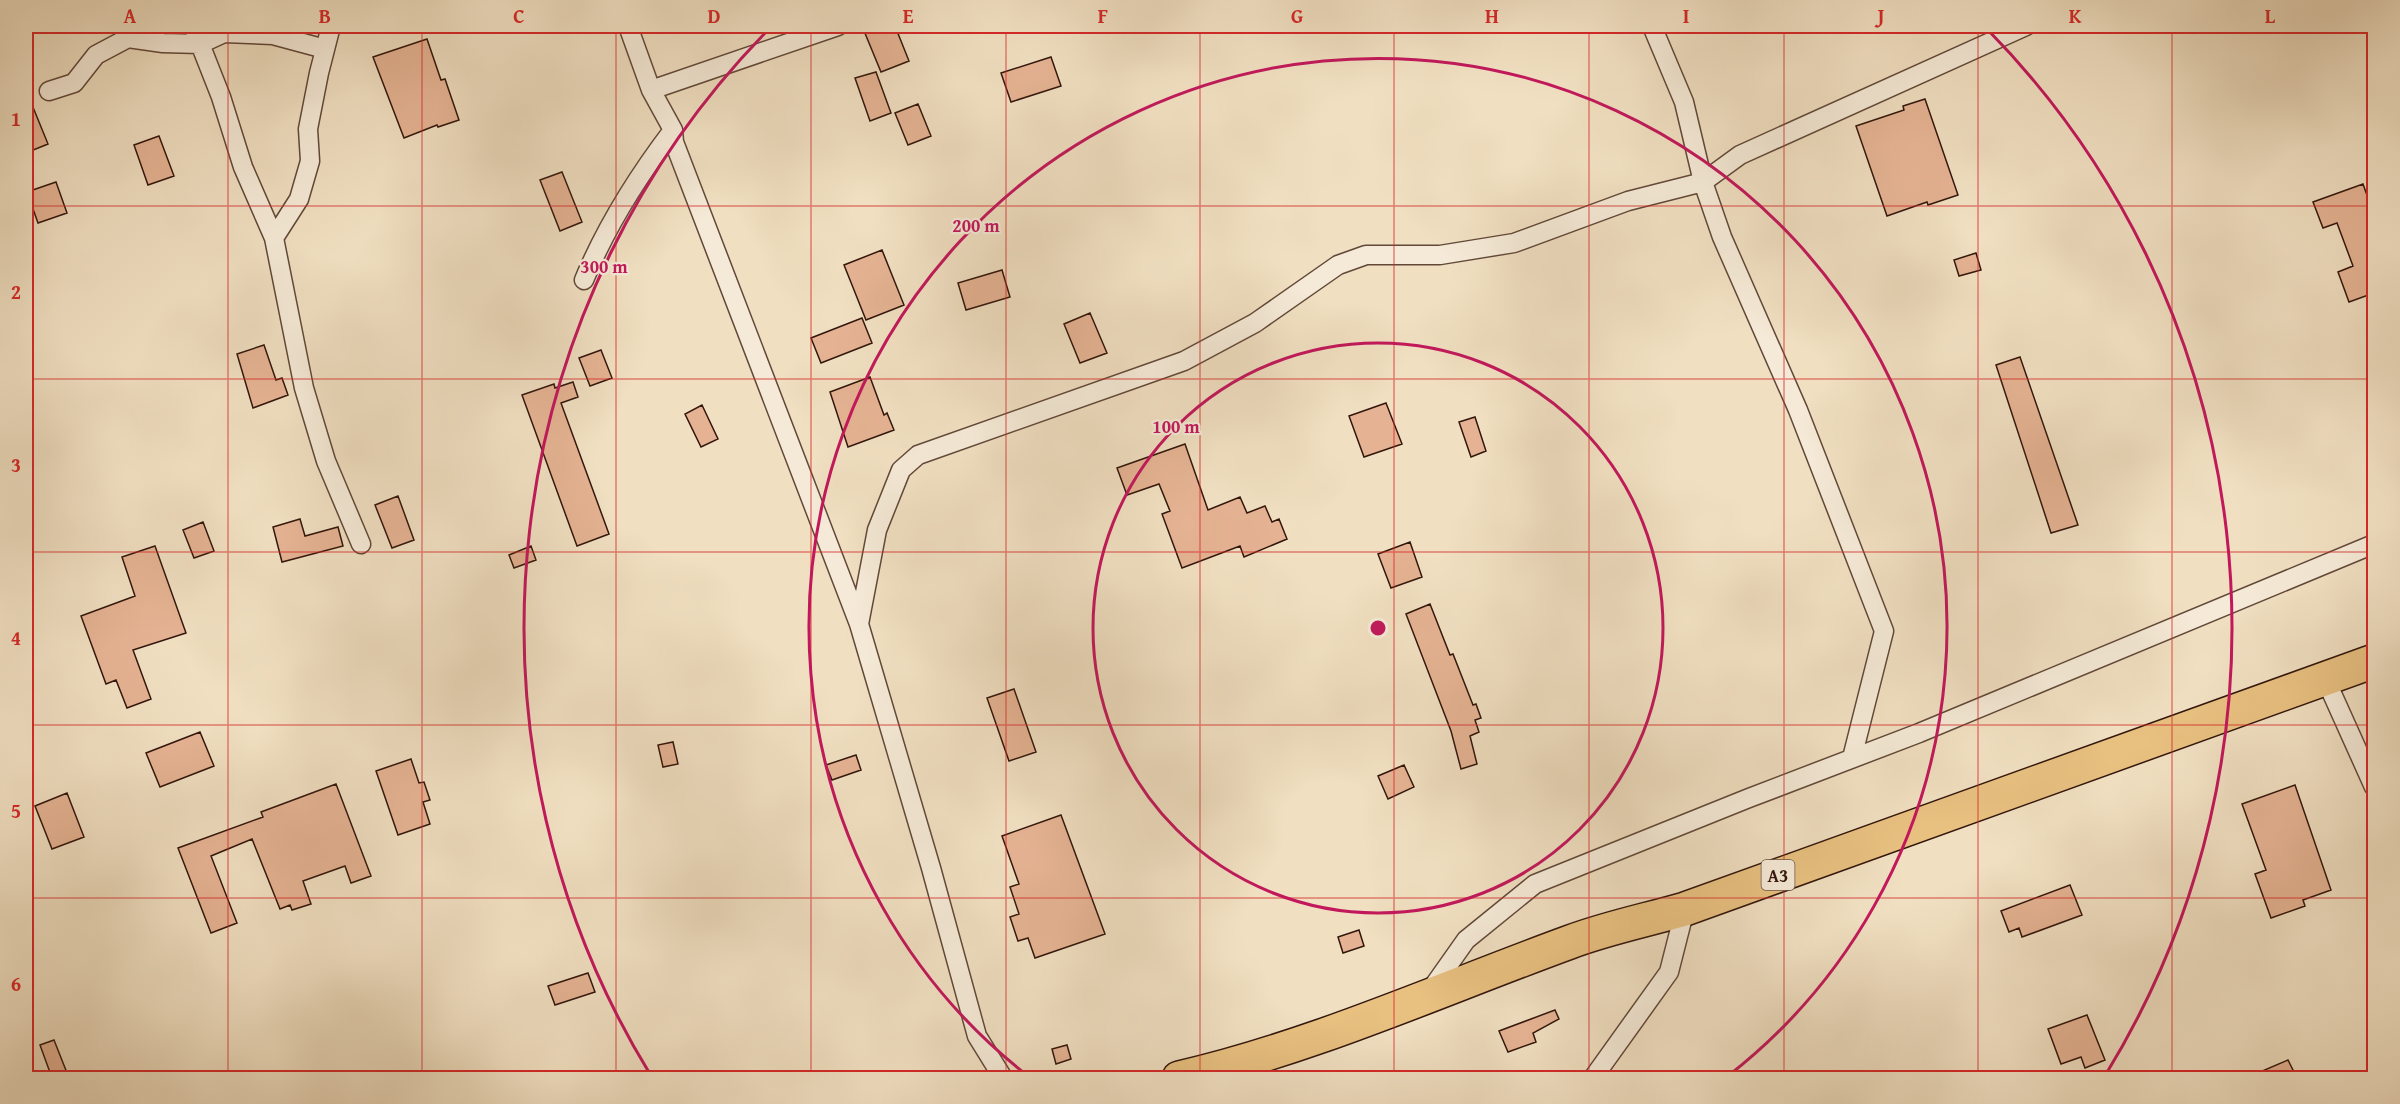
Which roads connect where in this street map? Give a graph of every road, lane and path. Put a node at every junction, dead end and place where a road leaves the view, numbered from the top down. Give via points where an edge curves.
1 (193, 26) edge
2 (332, 26) edge
3 (628, 26) edge
4 (838, 26) edge
5 (1652, 26) edge
6 (2026, 26) edge
7 (200, 44) junction
8 (326, 49) junction
9 (651, 90) junction
10 (49, 91) dead end
11 (673, 130) junction
12 (1702, 182) junction
13 (274, 238) junction
14 (584, 280) dead end
15 (361, 544) dead end
16 (2374, 544) edge
17 (860, 624) junction
18 (2374, 661) edge
19 (2325, 678) junction
20 (1852, 758) junction
21 (2374, 787) edge
22 (1684, 909) junction
23 (1426, 997) junction
24 (1003, 1078) edge
25 (1179, 1078) edge
26 (1593, 1078) edge

1 - 7 street
2 - 8 street
3 - 9 street
4 - 9 street
5 - 12 street via 1684,102
6 - 12 street via 1740,155
7 - 8 street via 224,33 273,35
7 - 10 street via 128,39 96,55 74,83
7 - 13 street via 243,167
8 - 13 street via 308,129 310,161 300,199
9 - 11 street
11 - 14 street via 597,249
11 - 17 street via 674,142
12 - 17 street via 1628,201 1514,243 1440,255 1366,255 1338,265 1255,323 1184,361 918,455 901,470 877,530
12 - 20 street via 1798,410 1884,631
13 - 15 street via 304,388 326,461
16 - 20 street
17 - 24 street via 977,1036
18 - 19 highway, A3
19 - 21 street
19 - 22 highway, A3
20 - 23 street via 1535,884 1466,940
22 - 23 highway, A3 via 1573,941
22 - 26 street via 1669,972
23 - 25 highway, A3 via 1232,1066

